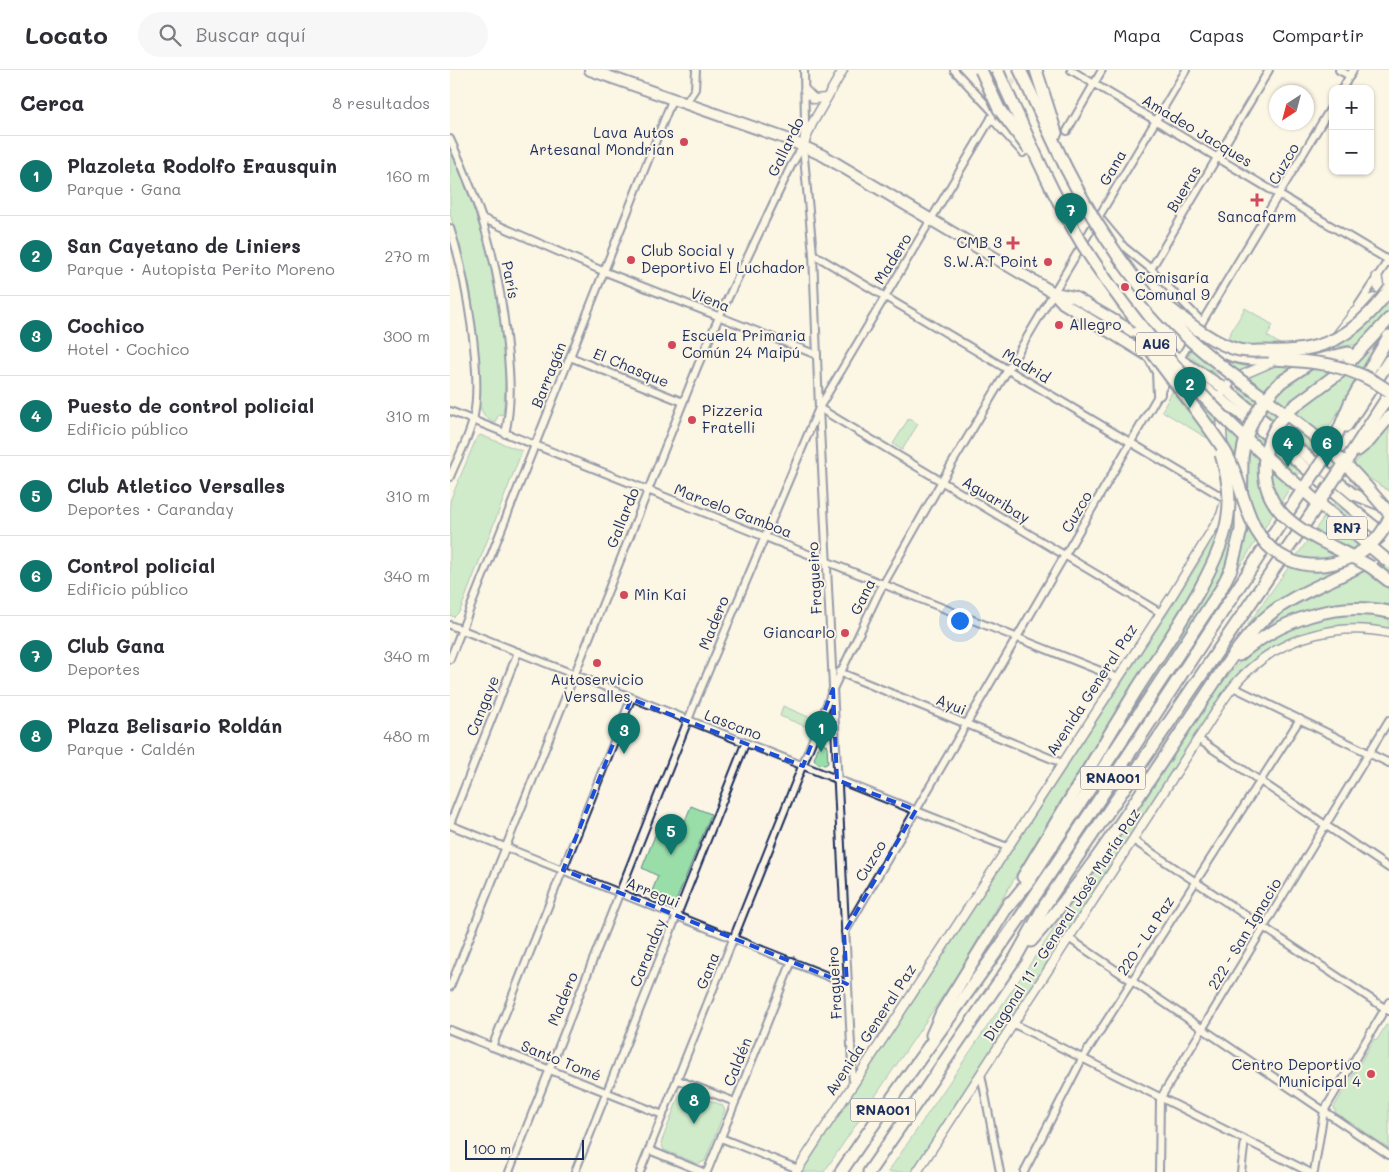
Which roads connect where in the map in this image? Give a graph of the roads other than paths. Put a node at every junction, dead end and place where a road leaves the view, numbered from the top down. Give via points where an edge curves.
1 (590, 70) edge
2 (696, 70) edge
3 (804, 70) edge
4 (843, 70) edge
5 (954, 70) edge
6 (981, 70) edge
7 (997, 70) edge
8 (1020, 70) edge
9 (1036, 70) edge
10 (1071, 70) edge
11 (1102, 70) edge
12 (1186, 70) edge
13 (1269, 70) edge
14 (1339, 70) edge
15 (1351, 73) edge
16 (1094, 84) junction
17 (1344, 85) edge
18 (805, 90) junction
19 (826, 98) junction
20 (672, 100) junction
21 (685, 104) junction
22 (1329, 111) edge
23 (994, 113) junction
24 (1155, 121) junction
25 (1067, 131) dead end
26 (450, 139) edge
27 (803, 146) junction
28 (1023, 153) dead end
29 (1216, 158) junction
30 (1038, 159) junction
31 (1066, 168) junction
32 (1279, 195) junction
33 (1099, 217) junction
34 (484, 219) junction
35 (931, 220) junction
36 (450, 228) edge
37 (814, 254) junction
38 (1389, 260) edge
39 (1096, 265) junction
40 (1150, 269) junction
41 (604, 271) junction
42 (1377, 277) junction
43 (1141, 287) junction
44 (1389, 290) edge
45 (1054, 293) junction
46 (1389, 295) edge
47 (885, 296) junction
48 (1353, 314) junction
49 (719, 317) junction
50 (1389, 319) edge
51 (1202, 322) junction
52 (1194, 336) junction
53 (1389, 336) edge
54 (1239, 350) junction
55 (1348, 354) tunnel mouth
56 (817, 355) junction
57 (570, 357) junction
58 (1150, 357) junction
59 (1179, 359) junction
60 (1279, 360) junction
61 (1389, 361) edge
62 (1008, 370) junction
63 (1173, 370) junction
64 (1223, 393) junction
65 (1389, 393) edge
66 (1159, 394) junction
67 (683, 402) junction
68 (819, 408) junction
69 (450, 412) edge
70 (1389, 417) edge
71 (472, 421) junction
72 (1212, 432) junction
73 (505, 434) junction
74 (1132, 443) junction
75 (1332, 445) junction
76 (534, 446) junction
77 (1345, 459) junction
78 (450, 477) edge
79 (942, 482) junction
80 (648, 492) junction
81 (1305, 492) joint
82 (1226, 498) junction
83 (1389, 508) edge
84 (1389, 513) edge
85 (1389, 519) edge
86 (764, 536) junction
87 (1389, 538) edge
88 (1389, 546) edge
89 (1065, 556) junction
90 (826, 562) junction
91 (1389, 562) edge
92 (1389, 581) edge
93 (883, 584) junction
94 (1389, 612) edge
95 (1161, 613) junction
96 (450, 625) edge
97 (462, 630) junction
98 (1389, 633) edge
99 (1017, 637) junction
100 (518, 652) junction
101 (450, 659) edge
102 (1226, 666) junction
103 (832, 668) junction
104 (841, 674) junction
105 (574, 675) junction
106 (1118, 678) junction
107 (1233, 687) junction
108 (833, 689) junction
109 (631, 698) junction
110 (1300, 719) junction
111 (1389, 720) edge
112 (688, 721) junction
113 (966, 725) junction
114 (1198, 740) junction
115 (745, 744) junction
116 (1369, 753) junction
117 (1062, 763) junction
118 (1389, 763) edge
119 (803, 766) junction
120 (837, 780) junction
121 (1260, 781) junction
122 (916, 810) junction
123 (450, 824) edge
124 (1326, 825) junction
125 (1133, 840) junction
126 (1007, 847) junction
127 (506, 848) junction
128 (1389, 868) edge
129 (563, 870) junction
130 (1196, 882) junction
131 (619, 893) junction
132 (1007, 908) junction
133 (677, 916) junction
134 (1264, 927) junction
135 (844, 933) junction
136 (734, 938) junction
137 (1070, 939) junction
138 (1016, 957) junction
139 (792, 961) junction
140 (1132, 981) junction
141 (847, 984) junction
142 (450, 987) edge
143 (1389, 1002) edge
144 (1387, 1009) edge
145 (1014, 1024) junction
146 (1203, 1028) junction
147 (450, 1030) edge
148 (492, 1047) junction
149 (926, 1048) junction
150 (1082, 1059) junction
151 (549, 1070) junction
152 (981, 1074) junction
153 (678, 1080) junction
154 (853, 1085) junction
155 (606, 1093) junction
156 (1160, 1099) junction
157 (735, 1102) junction
158 (1324, 1111) junction
159 (663, 1115) junction
160 (721, 1138) junction
161 (1245, 1140) junction
162 (649, 1150) junction
163 (1389, 1155) edge
164 (797, 1171) edge
165 (509, 1172) edge
166 (575, 1172) edge
167 (640, 1172) edge
168 (703, 1172) edge
169 (707, 1172) edge
170 (841, 1172) edge
171 (869, 1172) edge
172 (917, 1172) edge
173 (1000, 1172) edge
174 (1024, 1172) edge
175 (1159, 1172) edge
176 (1241, 1172) edge
177 (1309, 1172) edge
178 (1314, 1172) edge

1 - 20 main road
2 - 21 street via 695,90
3 - 18 street, Fragueiro
4 - 19 street, Gallardo
5 - 23 street
6 - 30 highway, bridge via 1000,109
7 - 30 highway, AU6, bridge
8 - 31 highway, AU6
9 - 31 highway
10 - 16 street, Amadeo Jacques
11 - 16 street
12 - 24 street, Gana
13 - 29 street, Bueras
14 - 15 street
15 - 17 street
16 - 24 street, Amadeo Jacques
16 - 25 street
18 - 19 street via 814,99
18 - 27 street, Fragueiro
19 - 27 street, Gallardo
20 - 21 main road
20 - 41 street, Barragán
21 - 27 main road
22 - 32 street, Cuzco
23 - 28 street
23 - 35 street, Madero
24 - 29 street, Amadeo Jacques
24 - 33 street, Gana
26 - 34 street, París
27 - 35 main road
27 - 37 street, Fragueiro
27 - 49 street, Gallardo
29 - 32 street, Amadeo Jacques
29 - 40 street, Bueras
30 - 39 highway, AU6, bridge
31 - 43 highway, AU6, bridge via 1094,219
32 - 38 street, Amadeo Jacques
32 - 51 street, Cuzco
33 - 40 street via 1124,247
33 - 45 street, Gana
34 - 41 street, Viena
34 - 73 street, París via 506,334 509,398
35 - 45 main road
35 - 47 street, Madero
36 - 71 street via 460,264 474,349 476,378
37 - 47 street, Madrid
37 - 56 street, Fragueiro
38 - 42 street
39 - 72 highway, bridge via 1149,348
39 - 81 highway, AU6, bridge via 1125,306 1196,389
40 - 51 street
41 - 49 street, Viena
41 - 57 street, Barragán
42 - 46 main road via 1380,288
42 - 48 street
43 - 54 highway, bridge via 1192,325
43 - 77 highway, AU6, bridge via 1192,342
44 - 54 highway, bridge via 1362,322 1322,346 1294,351
45 - 58 main road via 1068,307
45 - 59 main road via 1074,297
45 - 62 street, Gana
46 - 48 main road via 1369,300
47 - 62 street, Madrid
47 - 68 street, Madero
48 - 60 street via 1332,341 1320,348
49 - 56 street, Viena
49 - 67 street, Gallardo
50 - 92 highway, bridge via 1340,372 1285,414 1270,438 1264,465 1268,493 1293,525 1349,554
51 - 52 street, Cuzco
52 - 59 street, Cuzco
52 - 60 street via 1240,362
53 - 75 highway via 1350,403
54 - 65 highway, bridge via 1259,357 1337,365 1366,376
55 - 132 highway, bridge via 1313,362 1281,382 1254,416 1242,457 1241,530 1231,569 1031,878
56 - 68 street, Fragueiro
57 - 67 street, El Chasque
57 - 76 street, Barragán
58 - 63 main road
58 - 66 main road via 1158,372
59 - 63 street, Cuzco
59 - 64 main road
60 - 64 street via 1233,379
61 - 75 highway, RNA001
62 - 74 street, Madrid
62 - 79 street, Gana
63 - 64 main road
63 - 66 street, Cuzco
64 - 82 street, Avenida General Paz
64 - 83 main road via 1354,494
64 - 87 main road via 1347,506
65 - 77 highway, RNA001
66 - 74 street, Cuzco
67 - 80 street, Gallardo
68 - 79 street, Aguaribay
68 - 86 street, Madero
68 - 90 street, Fragueiro
69 - 71 street, Marcelo Gamboa
70 - 77 highway via 1369,441
71 - 73 street, Marcelo Gamboa
71 - 78 street
72 - 85 highway, bridge via 1231,462 1246,512 1258,534 1281,556 1306,565 1338,562 1374,542
72 - 132 highway, bridge via 1221,454 1228,488 1226,527 1200,588 1034,856
73 - 76 street, Marcelo Gamboa
74 - 82 street, Madrid
74 - 89 street, Cuzco
75 - 149 highway, RNA001, bridge via 1028,906 951,1018
76 - 80 street, Marcelo Gamboa
76 - 97 street, Barragán
77 - 84 highway, RN7, bridge
77 - 138 highway, RNA001, bridge via 1310,516 1045,905
79 - 89 street, Aguaribay
79 - 93 street, Gana
80 - 86 street, Marcelo Gamboa
80 - 105 street, Gallardo
81 - 91 highway, RN7, bridge
82 - 95 street, Avenida General Paz via 1221,515
86 - 90 street, Marcelo Gamboa
86 - 112 street, Madero
88 - 102 highway, bridge via 1354,569 1275,610 1254,629
89 - 95 street, Aguaribay
89 - 99 street, Cuzco
90 - 93 street, Marcelo Gamboa
90 - 103 street, Fragueiro
93 - 99 street, Marcelo Gamboa
93 - 104 street, Gana
94 - 102 highway via 1367,609 1326,612 1285,624
95 - 106 street, Avenida General Paz
96 - 97 street, Lascano
97 - 100 street, Lascano
97 - 101 street, Barragán
98 - 107 street, Diagonal 11 - General José María Paz via 1329,631 1295,641 1263,658
99 - 106 street, Marcelo Gamboa
99 - 113 street, Cuzco
100 - 105 street, Lascano
100 - 123 street, Cangaye
102 - 138 highway via 1056,912
103 - 104 street, Ayui
103 - 108 street, Fragueiro
104 - 108 street, Gana
104 - 113 street, Ayui
105 - 109 street, Lascano
105 - 127 street, Gallardo
106 - 117 street, Avenida General Paz
107 - 110 street
107 - 114 street, Diagonal 11 - General José María Paz
108 - 119 street, Gana
108 - 120 street, Fragueiro
109 - 112 street, Lascano
109 - 129 street
110 - 116 street
110 - 121 street, 220 - La Paz
111 - 116 street, 222 - San Ignacio
112 - 115 street, Lascano
112 - 131 street, Madero
113 - 117 street, Ayui
113 - 122 street, Cuzco
114 - 121 street
114 - 125 street, Diagonal 11 - General José María Paz
115 - 119 street, Lascano
115 - 133 street, Caranday
116 - 118 street
116 - 124 street, 222 - San Ignacio
117 - 126 street, Avenida General Paz
119 - 120 street, Lascano
119 - 136 street, Gana
120 - 122 street, Lascano
120 - 135 street, Fragueiro
121 - 124 street
121 - 130 street, 220 - La Paz
122 - 126 street, Lascano
122 - 135 street, Cuzco
123 - 127 street, Arregui
124 - 128 street
124 - 134 street, 222 - San Ignacio
125 - 130 street
125 - 137 street, Diagonal 11 - General José María Paz
126 - 154 street, Avenida General Paz
127 - 129 street, Arregui
127 - 142 street, Gallardo
129 - 131 street, Arregui
129 - 148 street
130 - 134 street
130 - 140 street, 220 - La Paz
131 - 133 street, Arregui
131 - 151 street, Madero
132 - 149 highway via 942,1012
133 - 136 street, Arregui
133 - 155 street, Caranday
134 - 144 street
134 - 146 street, 222 - San Ignacio
135 - 141 street, Fragueiro
136 - 139 street, Arregui
136 - 153 street, Gana
137 - 140 street
137 - 145 street, Diagonal 11 - General José María Paz
138 - 171 highway, RNA001
139 - 141 street, Arregui
139 - 157 street, Caldén
140 - 146 street
140 - 150 street, 220 - La Paz
141 - 154 street, Fragueiro
143 - 144 street
144 - 158 street
145 - 150 street
145 - 152 street, Diagonal 11 - General José María Paz
146 - 156 street, 222 - San Ignacio
146 - 158 street
147 - 148 street, Santo Tomé
148 - 151 street, Santo Tomé
149 - 170 highway, RNA001
150 - 156 street
150 - 174 street, 220 - La Paz
151 - 155 street, Santo Tomé
151 - 165 street, Madero
152 - 172 street, Diagonal 11 - General José María Paz
152 - 173 street
153 - 157 street
153 - 159 street, Gana
154 - 164 street, Avenida General Paz
155 - 159 street, Santo Tomé
155 - 166 street, Caranday
156 - 161 street
156 - 175 street
157 - 160 street, Caldén
158 - 163 street
158 - 178 street
159 - 162 street, Gana
160 - 164 street
160 - 169 street, Caldén
161 - 176 street
161 - 177 street
162 - 167 street, Gana
162 - 168 street

